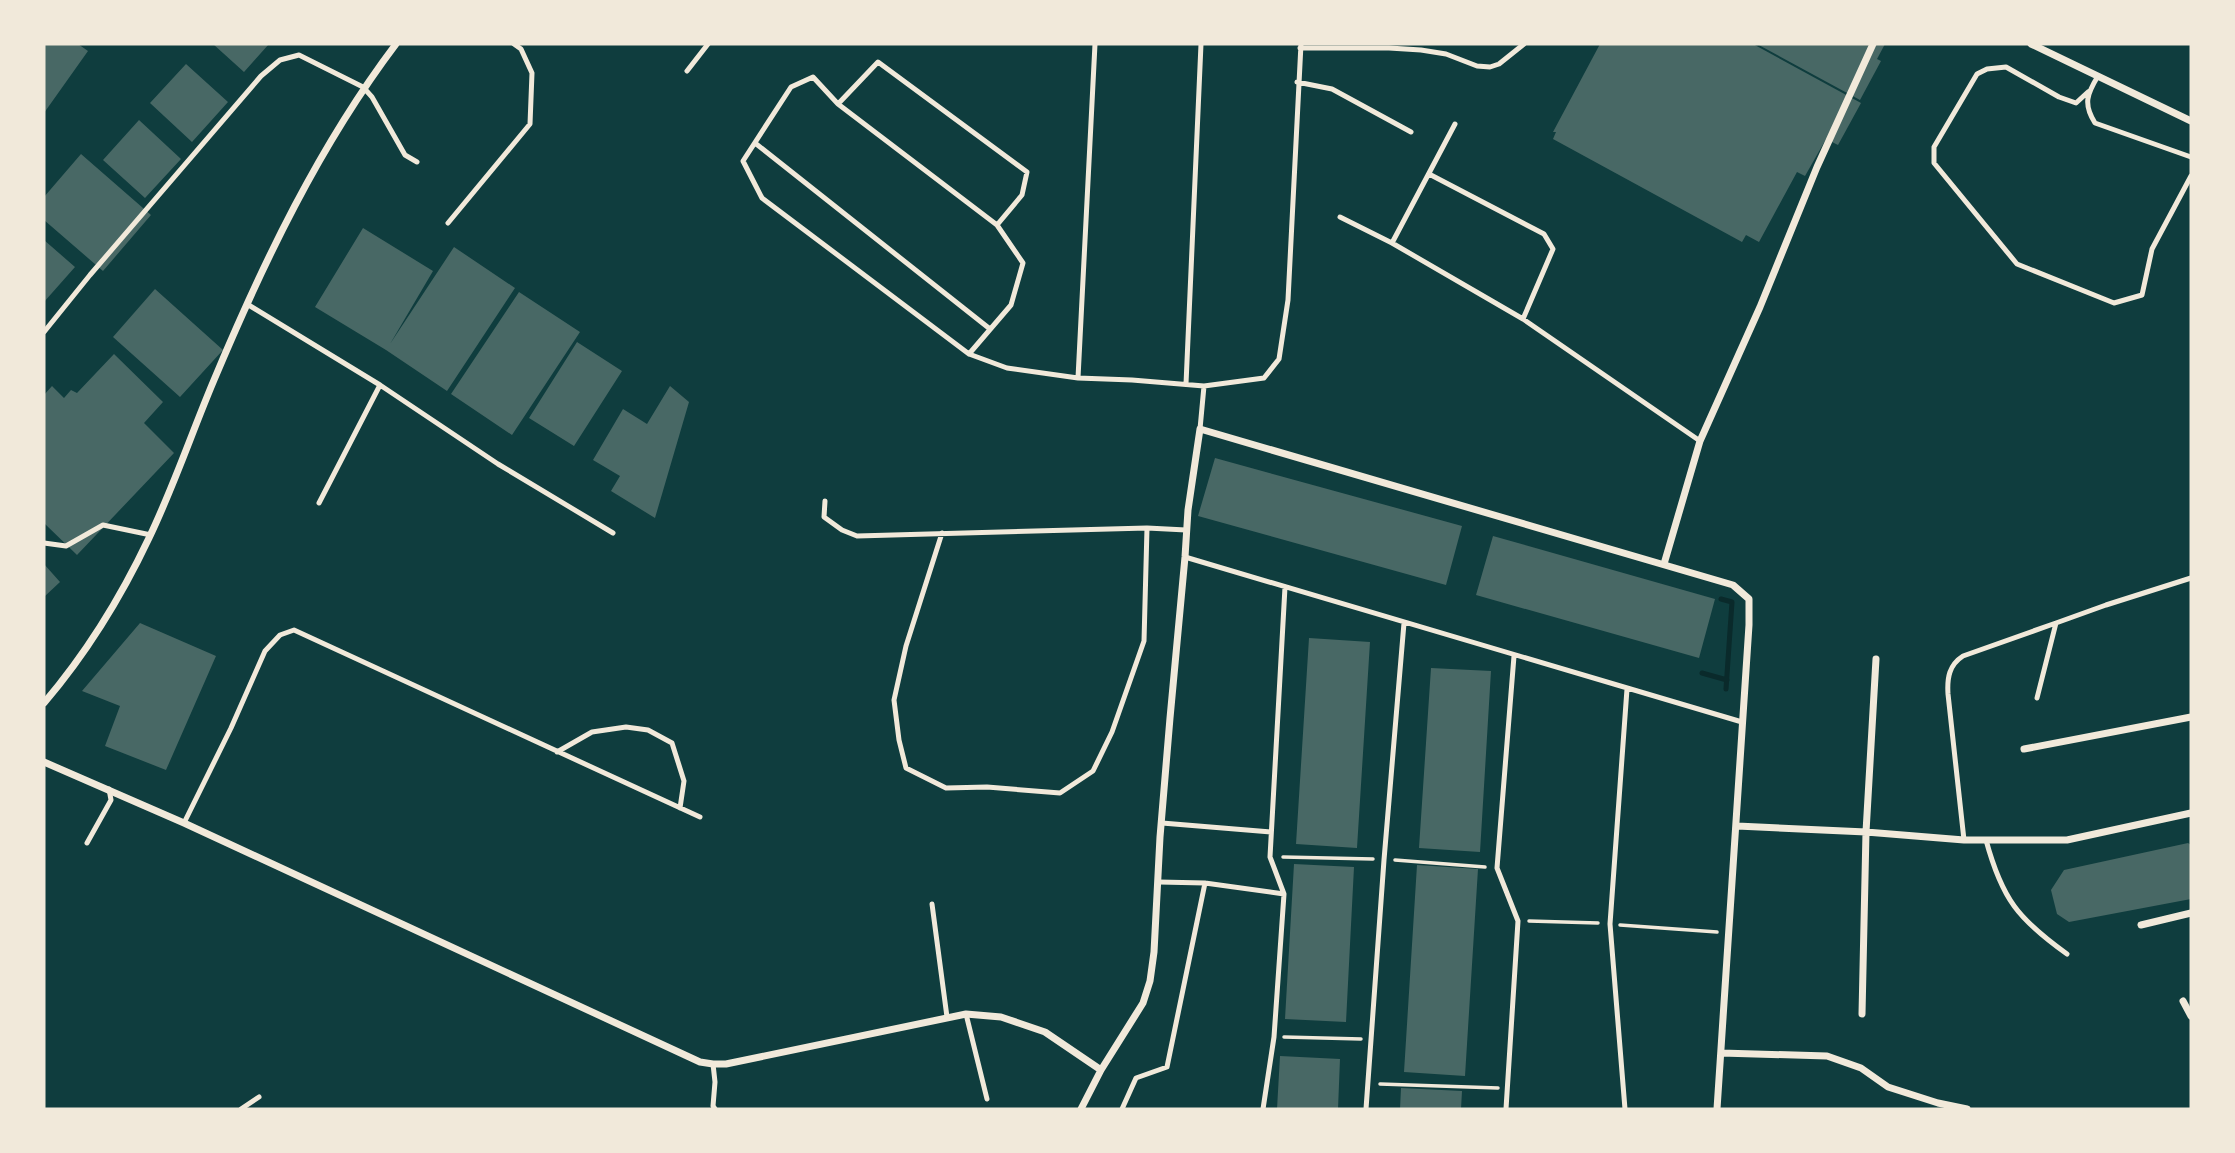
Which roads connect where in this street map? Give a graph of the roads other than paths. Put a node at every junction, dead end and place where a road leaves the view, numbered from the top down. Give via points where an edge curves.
1 (396, 44) edge
2 (514, 44) edge
3 (708, 44) edge
4 (1095, 44) edge
5 (1201, 44) edge
6 (1524, 44) edge
7 (1873, 44) edge
8 (2032, 44) edge
9 (1301, 46) edge
10 (687, 71) dead end
11 (2098, 76) junction
12 (1297, 82) junction
13 (363, 87) junction
14 (2088, 92) junction
15 (838, 104) junction
16 (2191, 121) edge
17 (1455, 124) dead end
18 (1411, 132) dead end
19 (755, 143) junction
20 (2191, 158) edge
21 (418, 162) dead end
22 (1429, 174) junction
23 (2191, 176) edge
24 (1340, 217) dead end
25 (448, 223) dead end
26 (997, 225) junction
27 (1392, 243) junction
28 (247, 304) junction
29 (1523, 319) junction
30 (990, 329) junction
31 (44, 332) edge
32 (969, 354) junction
33 (1078, 378) junction
34 (1186, 384) junction
35 (380, 385) junction
36 (1204, 386) junction
37 (1200, 429) junction
38 (1700, 441) junction
39 (825, 501) dead end
40 (319, 503) dead end
41 (1147, 528) junction
42 (1186, 530) junction
43 (613, 533) dead end
44 (942, 533) junction
45 (151, 535) junction
46 (44, 543) edge
47 (1185, 556) junction
48 (1664, 564) junction
49 (2191, 578) edge
50 (1285, 587) junction
51 (1404, 623) junction
52 (2056, 623) junction
53 (1514, 656) junction
54 (1876, 659) dead end
55 (1628, 689) junction
56 (2037, 698) dead end
57 (44, 703) edge
58 (2191, 717) edge
59 (1742, 722) junction
60 (2024, 749) dead end
61 (557, 752) junction
62 (44, 762) edge
63 (109, 789) junction
64 (680, 808) junction
65 (2191, 813) edge
66 (700, 817) dead end
67 (1162, 822) junction
68 (184, 823) junction
69 (1737, 826) junction
70 (1271, 832) junction
71 (1866, 832) junction
72 (1964, 840) junction
73 (1986, 840) junction
74 (87, 843) dead end
75 (1159, 883) junction
76 (1205, 883) junction
77 (1284, 894) junction
78 (932, 904) dead end
79 (2191, 913) edge
80 (2141, 925) dead end
81 (2067, 954) dead end
82 (2183, 1000) dead end
83 (965, 1014) junction
84 (1862, 1014) dead end
85 (2191, 1016) edge
86 (947, 1017) junction
87 (1721, 1053) junction
88 (713, 1064) junction
89 (1101, 1070) junction
90 (259, 1097) dead end
91 (987, 1099) dead end
92 (241, 1109) edge
93 (715, 1109) edge
94 (1081, 1109) edge
95 (1122, 1109) edge
96 (1263, 1109) edge
97 (1366, 1109) edge
98 (1506, 1109) edge
99 (1625, 1109) edge
100 (1717, 1109) edge
101 (1967, 1109) edge

1 - 13 street
2 - 25 lane via 532,73 530,124
3 - 10 lane
4 - 33 lane
5 - 34 lane
6 - 9 lane via 1490,67 1421,50
7 - 38 street
8 - 11 street
9 - 12 lane
11 - 14 lane
11 - 16 street
12 - 18 lane via 1332,89
12 - 36 lane via 1288,300 1279,359 1264,378
13 - 21 lane via 405,155
13 - 28 street via 296,203
13 - 31 lane via 299,55 280,60 252,86
14 - 20 lane via 2087,111 2095,123
14 - 23 lane via 2076,103 2006,68 1987,69 1977,74 1934,147 1934,163 2017,264 2114,303 2142,295 2152,249
15 - 19 lane via 813,77 791,87
15 - 26 lane
15 - 26 lane via 878,62 1027,172 1022,195
17 - 22 lane
19 - 30 lane
19 - 32 lane via 743,161 762,198
22 - 27 lane
22 - 29 lane via 1544,234 1553,249
24 - 27 lane
26 - 30 lane via 1023,263 1011,305
27 - 29 lane
28 - 35 lane
28 - 45 street
29 - 38 lane
30 - 32 lane
32 - 33 lane via 1007,368
33 - 34 lane
34 - 36 lane
35 - 40 lane
35 - 43 lane
36 - 37 lane
37 - 42 street
37 - 48 street
38 - 48 street
39 - 44 lane via 824,517 857,536
41 - 42 lane
41 - 44 lane
41 - 44 lane via 1144,641 1093,771 1060,793 946,788 906,768 894,700
42 - 47 street
45 - 46 lane via 103,525 66,546
45 - 57 street via 109,610
47 - 50 lane
47 - 67 street
48 - 59 street via 1733,584 1749,599
49 - 52 lane
50 - 51 lane
50 - 70 lane
51 - 53 lane
51 - 97 lane
52 - 56 lane
52 - 72 lane via 1964,656 1951,669 1948,694
53 - 55 lane
53 - 98 lane via 1497,868 1518,921
54 - 71 street
55 - 59 lane
55 - 99 lane via 1610,924
58 - 60 street
59 - 69 street
61 - 64 lane
61 - 64 lane via 592,732 626,727 648,730 672,743 684,781
61 - 68 lane via 294,630 280,635 265,651
62 - 63 street
63 - 68 street
63 - 74 lane via 111,800
64 - 66 lane
65 - 73 street via 2067,840
67 - 70 lane
67 - 75 street
68 - 88 street
69 - 71 street
69 - 87 street
70 - 77 lane via 1270,857
71 - 72 street
71 - 84 street
72 - 73 street
73 - 81 lane via 1994,870 2012,906
75 - 76 lane
75 - 89 street via 1150,981 1143,1003
76 - 77 lane
76 - 95 lane via 1167,1067 1136,1078
77 - 96 lane via 1274,1037
78 - 86 lane
79 - 80 street
82 - 85 street
83 - 86 street
83 - 89 street via 1001,1017 1045,1032
83 - 91 lane
86 - 88 street
87 - 100 street
87 - 101 street via 1827,1056 1861,1068 1888,1087
88 - 93 lane
89 - 94 street
90 - 92 lane

